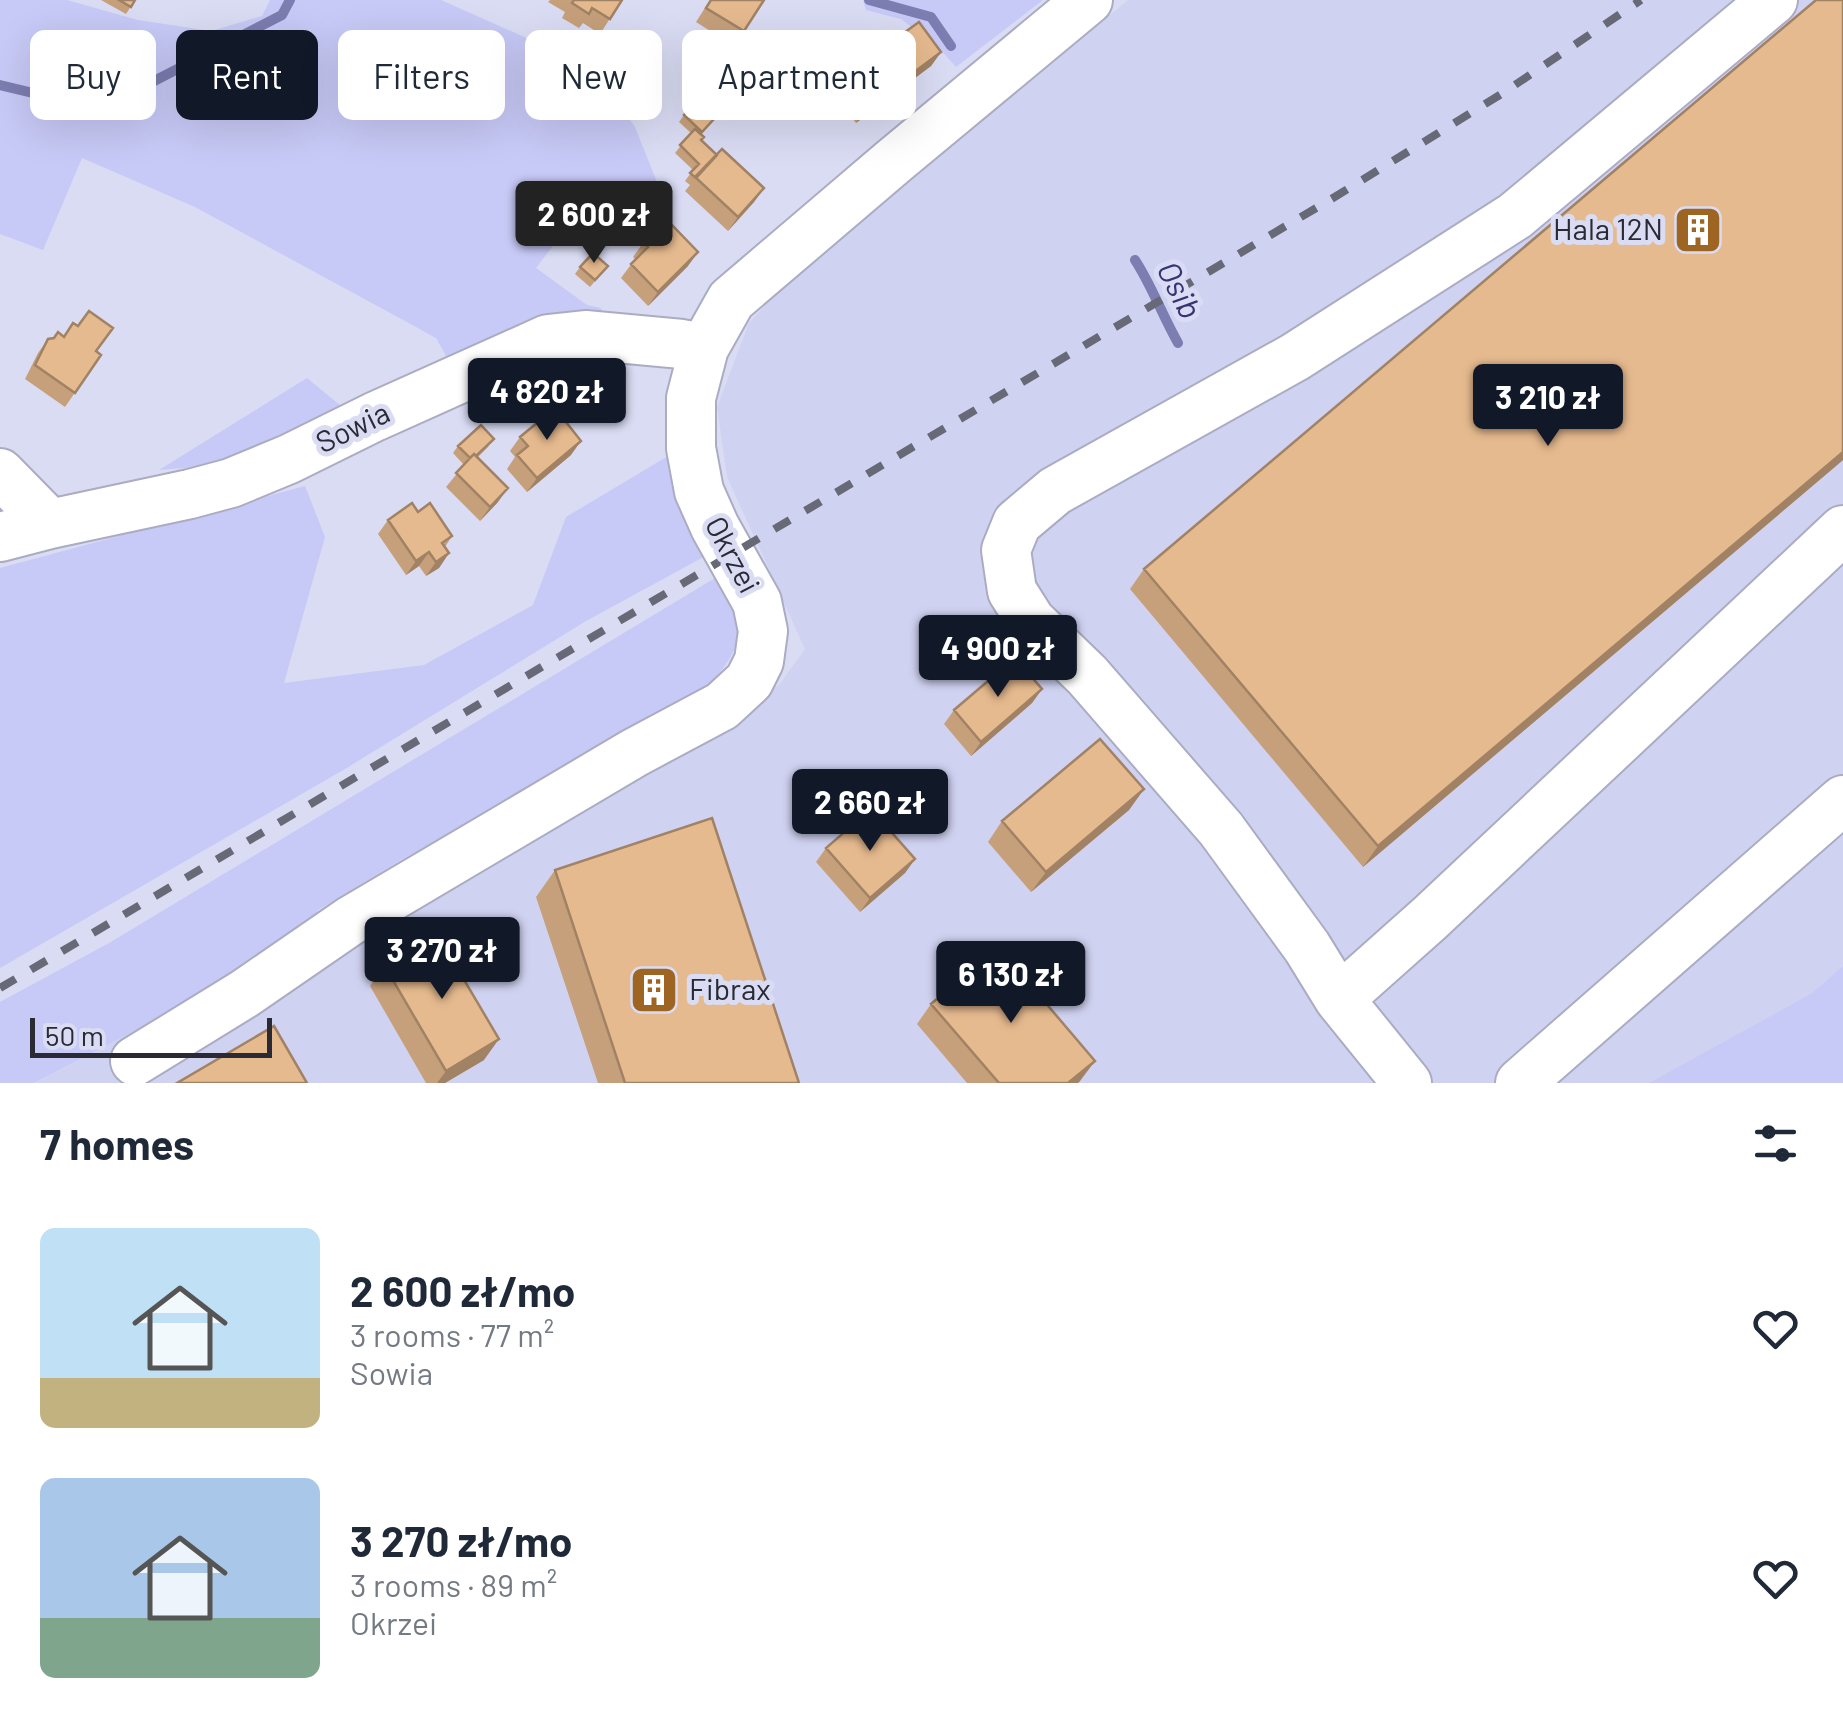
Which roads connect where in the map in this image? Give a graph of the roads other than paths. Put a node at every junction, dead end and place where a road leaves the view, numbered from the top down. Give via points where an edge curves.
1 (1088, 0) edge
2 (1773, 0) edge
3 (704, 348) junction
4 (0, 473) edge
5 (50, 524) junction
6 (1843, 530) edge
7 (0, 537) edge
8 (1843, 800) edge
9 (1339, 999) junction
10 (134, 1060) dead end
11 (1407, 1083) edge
12 (1520, 1083) edge

1 - 3 street, Okrzei via 741,290
2 - 9 street via 1515,216 1294,357 1055,491 1016,522 1006,550 1012,591 1031,621 1222,829
3 - 5 street, Sowia via 585,334 548,339 231,482
3 - 10 street, Okrzei via 691,398 691,448 699,491 757,602 764,631 760,660 748,681 722,706 350,920
4 - 5 street
5 - 7 street, Sowia
6 - 9 street
8 - 12 street
9 - 11 street

